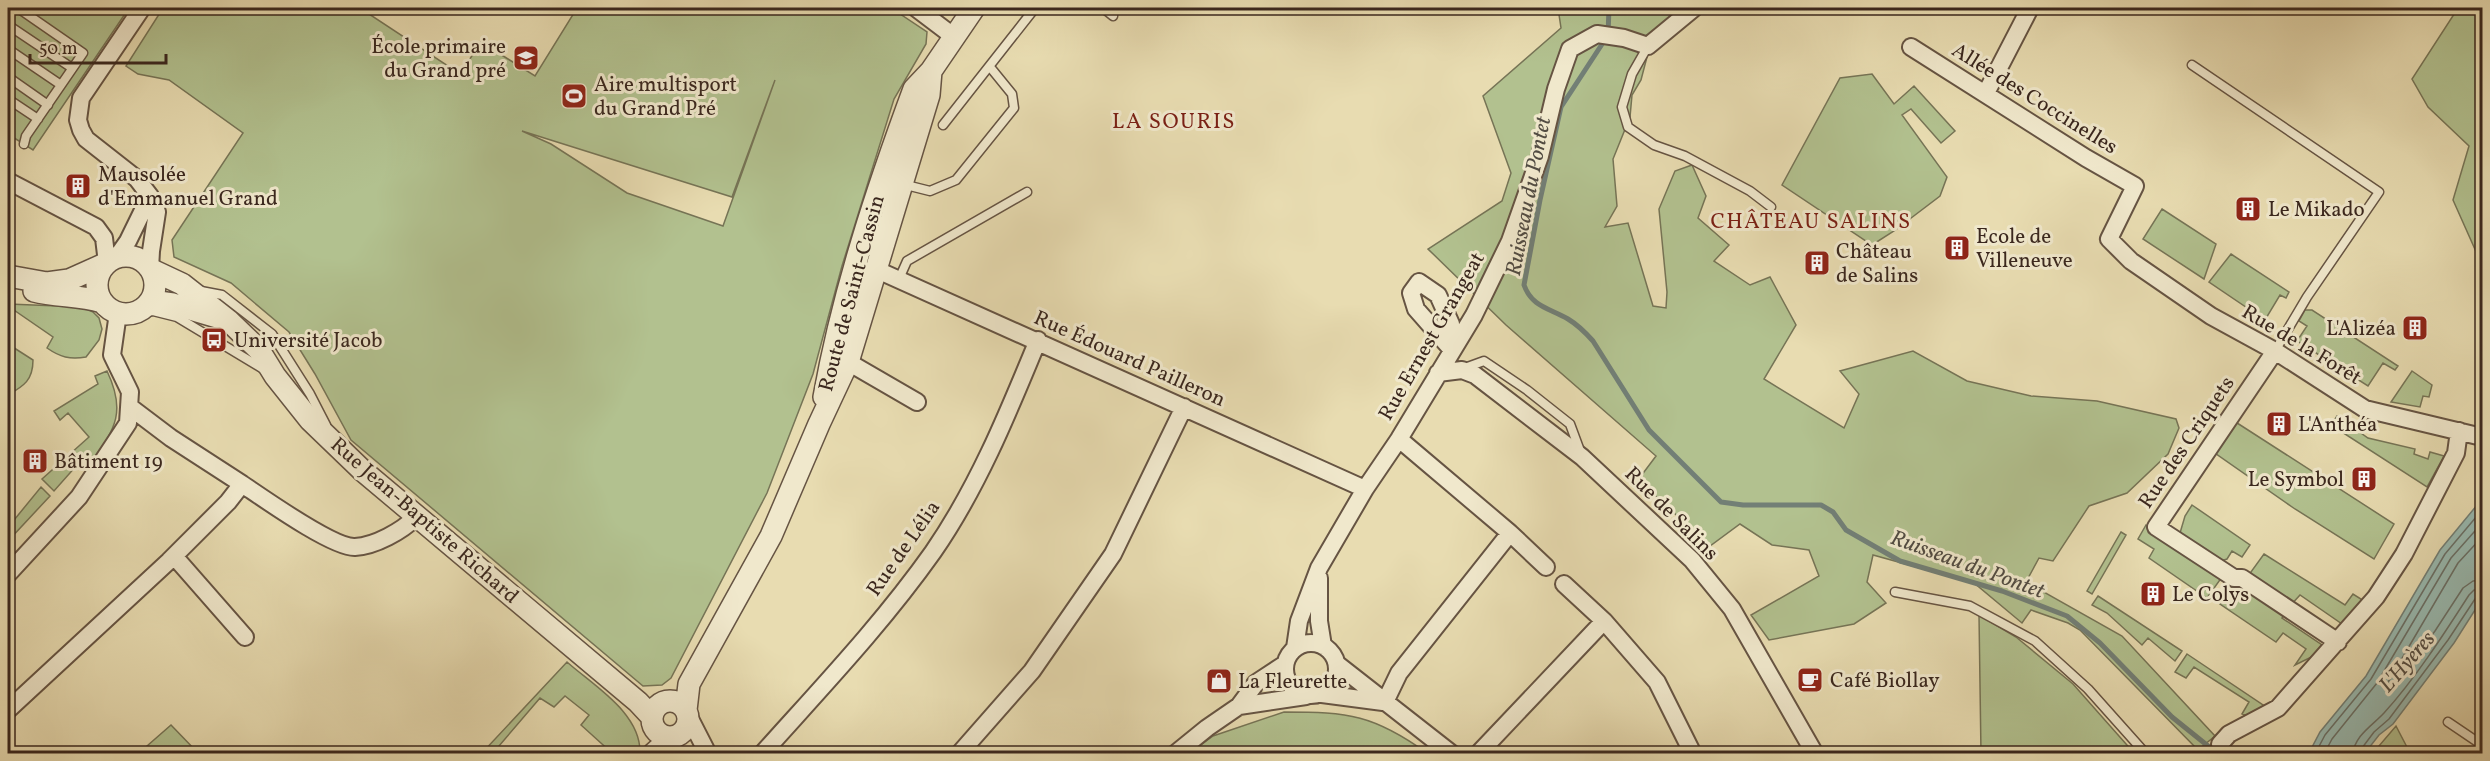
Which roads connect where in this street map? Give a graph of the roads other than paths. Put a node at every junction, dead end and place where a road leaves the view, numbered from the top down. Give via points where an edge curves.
1 (18, 8) edge
2 (142, 8) edge
3 (915, 8) edge
4 (974, 8) edge
5 (1035, 8) edge
6 (1103, 8) edge
7 (1694, 8) edge
8 (2030, 8) edge
9 (1113, 16) dead end
10 (8, 24) edge
11 (953, 36) junction
12 (1648, 46) junction
13 (1911, 47) dead end
14 (8, 49) edge
15 (2193, 65) dead end
16 (72, 68) junction
17 (990, 68) junction
18 (8, 77) edge
19 (61, 85) junction
20 (1986, 93) junction
21 (8, 99) edge
22 (48, 105) junction
23 (38, 119) junction
24 (943, 125) dead end
25 (24, 144) dead end
26 (893, 176) junction
27 (8, 181) edge
28 (2135, 186) joint
29 (1027, 192) dead end
30 (150, 196) junction
31 (1771, 207) dead end
32 (112, 260) junction
33 (150, 269) junction
34 (875, 269) junction
35 (898, 279) junction
36 (192, 290) junction
37 (145, 306) junction
38 (110, 308) junction
39 (230, 321) junction
40 (1038, 340) junction
41 (2275, 351) junction
42 (839, 361) junction
43 (1438, 373) junction
44 (275, 376) junction
45 (917, 402) dead end
46 (130, 407) junction
47 (1184, 407) junction
48 (2459, 431) junction
49 (2481, 436) edge
50 (1399, 439) junction
51 (334, 441) junction
52 (242, 484) junction
53 (1365, 489) junction
54 (416, 517) junction
55 (1510, 533) junction
56 (174, 556) junction
57 (1546, 567) dead end
58 (1319, 568) junction
59 (8, 574) edge
60 (1564, 584) dead end
61 (1895, 592) dead end
62 (1604, 621) junction
63 (245, 637) dead end
64 (2338, 642) junction
65 (1323, 646) junction
66 (1295, 648) junction
67 (1285, 664) junction
68 (1337, 664) junction
69 (1314, 695) junction
70 (1385, 702) junction
71 (1239, 706) junction
72 (8, 710) edge
73 (670, 719) junction
74 (2448, 722) dead end
75 (2220, 744) dead end
76 (2482, 745) edge
77 (1690, 752) edge
78 (653, 753) edge
79 (708, 753) edge
80 (762, 753) edge
81 (959, 753) edge
82 (1175, 753) edge
83 (1452, 753) edge
84 (1478, 753) edge
85 (1815, 753) edge
86 (2146, 753) edge

1 - 16 lane via 83,53
2 - 30 street via 81,98 78,120 86,139 137,179
3 - 11 street
4 - 11 street, Route de Saint-Cassin
5 - 17 lane
6 - 9 lane
7 - 12 street
8 - 20 street
10 - 16 lane
11 - 26 street, Route de Saint-Cassin via 931,71 928,95
12 - 31 lane via 1632,74 1622,107 1629,127 1654,145 1685,156 1750,191
12 - 43 street, Rue Ernest Grangeat via 1610,36 1570,49 1540,156 1510,241 1474,315
13 - 20 street, Allée des Coccinelles
14 - 19 lane
15 - 41 lane via 2379,192
16 - 19 lane
17 - 24 lane
17 - 26 lane via 1012,94 1014,108 956,180 930,191
18 - 22 lane
19 - 22 lane
20 - 28 street, Allée des Coccinelles
21 - 23 lane
22 - 23 lane
23 - 25 lane
26 - 34 street, Route de Saint-Cassin
26 - 42 street, Route de Saint-Cassin via 864,233
27 - 32 street via 96,227
28 - 41 street, Rue de la Forêt via 2109,239 2131,261 2211,316
29 - 35 lane via 907,261
30 - 32 street via 128,240
30 - 33 street via 157,212
32 - 33 street via 129,256
32 - 38 street via 97,281 98,292
32 - 38 street via 69,280 47,283 8,276 31,290 54,296 81,296
33 - 36 street, Rue Jean-Baptiste Richard
33 - 37 street via 155,285
34 - 35 street, Rue Édouard Pailleron
34 - 42 street, Route de Saint-Cassin
35 - 40 street, Rue Édouard Pailleron
36 - 39 street, Rue Jean-Baptiste Richard
36 - 51 lane via 222,295 272,334
37 - 38 street via 129,314
37 - 39 street, Rue Jean-Baptiste Richard via 173,304
37 - 44 lane via 177,317
38 - 46 street via 112,355 130,392
39 - 44 street, Rue Jean-Baptiste Richard via 259,350
40 - 47 street, Rue Édouard Pailleron
40 - 80 street, Rue de Lélia via 992,453 933,551 871,631
41 - 48 street, Rue de la Forêt via 2365,409
41 - 64 street, Rue des Criquets via 2156,527
42 - 45 street
42 - 73 street, Route de Saint-Cassin via 819,424 771,536
43 - 50 street, Rue Ernest Grangeat
43 - 85 street, Rue de Salins via 1462,370 1475,375 1582,457 1671,538 1732,609
44 - 51 street, Rue Jean-Baptiste Richard via 310,420
46 - 52 street
46 - 59 street via 128,423 79,497
47 - 53 street, Rue Édouard Pailleron
47 - 81 street via 1113,554 1032,671
48 - 49 street, Rue de la Forêt
48 - 64 street via 2456,453 2404,554 2376,597
50 - 53 street, Rue Ernest Grangeat
50 - 55 street
51 - 54 street, Rue Jean-Baptiste Richard
52 - 54 street via 326,537 353,547 376,541
52 - 56 street
53 - 58 street, Rue Ernest Grangeat
54 - 73 street, Rue Jean-Baptiste Richard
55 - 57 street
55 - 70 street via 1399,673
56 - 63 street
56 - 72 street
58 - 65 street
58 - 66 street, Rue Ernest Grangeat via 1299,621
60 - 62 street
61 - 86 lane via 1970,606 2035,641 2088,689
62 - 77 street via 1657,682
62 - 84 street
64 - 75 street via 2278,708 2229,734
65 - 66 street via 1309,643
65 - 68 street
66 - 67 street
67 - 69 street via 1287,681 1298,693
67 - 71 street via 1256,682
68 - 69 street via 1335,681
68 - 70 street
69 - 70 street
69 - 71 street
70 - 83 street
71 - 82 street
73 - 78 street, Route de Saint-Cassin
73 - 79 street
74 - 76 lane

